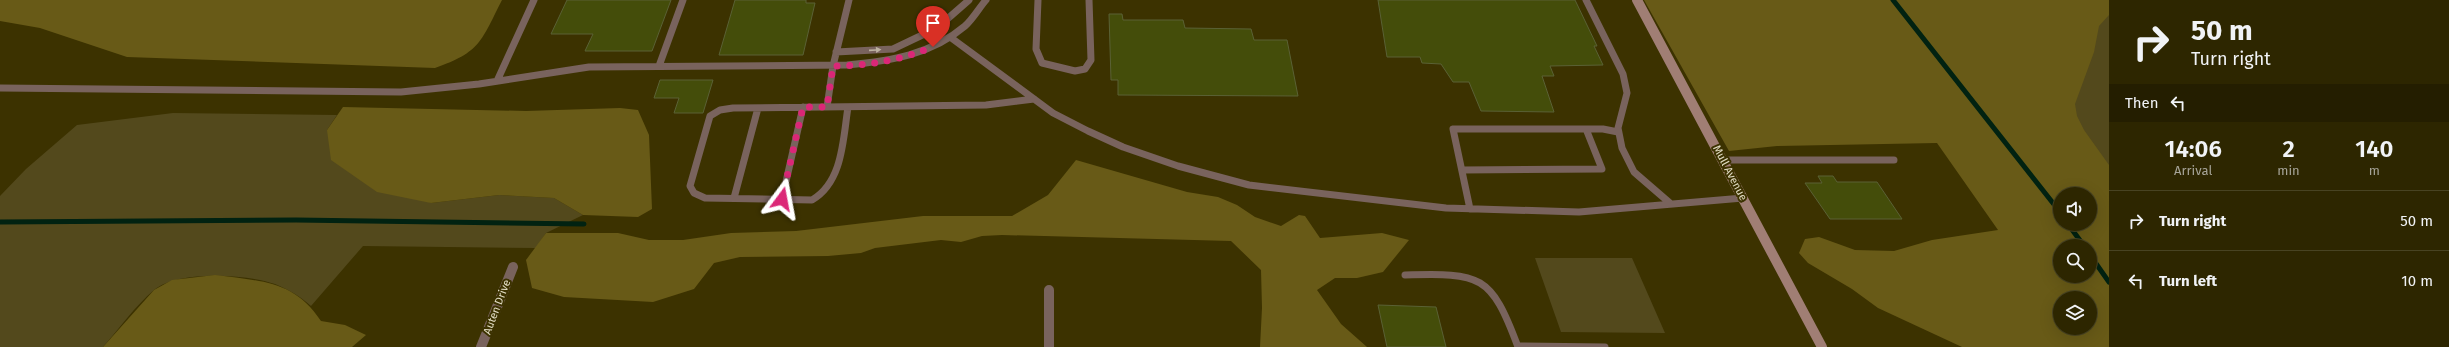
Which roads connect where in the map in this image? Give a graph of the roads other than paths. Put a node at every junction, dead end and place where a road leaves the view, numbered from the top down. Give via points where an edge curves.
1 (534, 0) edge
2 (683, 0) edge
3 (849, 0) edge
4 (969, 0) edge
5 (986, 0) edge
6 (1038, 0) edge
7 (1089, 0) edge
8 (1586, 0) edge
9 (1637, 0) edge
10 (950, 37) junction
11 (836, 52) junction
12 (659, 66) junction
13 (833, 66) junction
14 (497, 81) junction
15 (0, 88) edge
16 (1034, 99) junction
17 (803, 107) junction
18 (827, 107) junction
19 (848, 107) junction
20 (758, 108) junction
21 (1586, 129) junction
22 (1618, 132) junction
23 (1723, 160) junction
24 (1894, 160) dead end
25 (1462, 170) junction
26 (734, 198) junction
27 (1743, 198) junction
28 (782, 199) junction
29 (1671, 204) junction
30 (1470, 209) junction
31 (512, 267) dead end
32 (1405, 275) dead end
33 (1049, 290) dead end
34 (1518, 346) edge
35 (481, 347) edge
36 (1049, 347) edge
37 (1581, 347) edge
38 (1605, 347) edge
39 (1822, 347) edge

1 - 14 lane
2 - 12 lane
3 - 11 lane
11 -> 4 lane via 893,49 937,28
5 - 10 lane via 977,14
6 - 7 lane via 1036,49 1042,63 1075,71 1085,69 1091,60
8 - 22 lane via 1623,74 1628,92
9 - 23 street, Mull Avenue
10 - 13 lane via 909,56 858,66
10 - 16 lane
11 - 13 lane
12 - 13 lane
12 - 14 lane via 580,67
13 - 18 lane
14 - 15 lane via 401,92
16 - 19 lane via 986,105
16 - 30 lane via 1053,113 1124,147 1178,166 1249,185
17 - 18 lane
17 - 20 lane
17 - 28 lane
18 - 19 lane
19 - 28 lane via 831,185 822,197 812,200
20 - 26 lane
20 - 26 lane via 720,110 710,116 690,186 694,193 705,198
21 - 22 lane
21 - 25 lane via 1453,129
21 - 25 lane via 1602,169
22 - 29 lane via 1622,148 1634,172
23 - 24 lane
23 - 27 street, Mull Avenue
25 - 30 lane
26 - 28 lane
27 - 29 lane
27 - 39 street, Mull Avenue
29 - 30 lane via 1579,212
31 - 35 street, Auten Drive
32 - 34 lane via 1459,275 1477,280 1497,298
33 - 36 street
34 - 37 lane
37 - 38 lane

